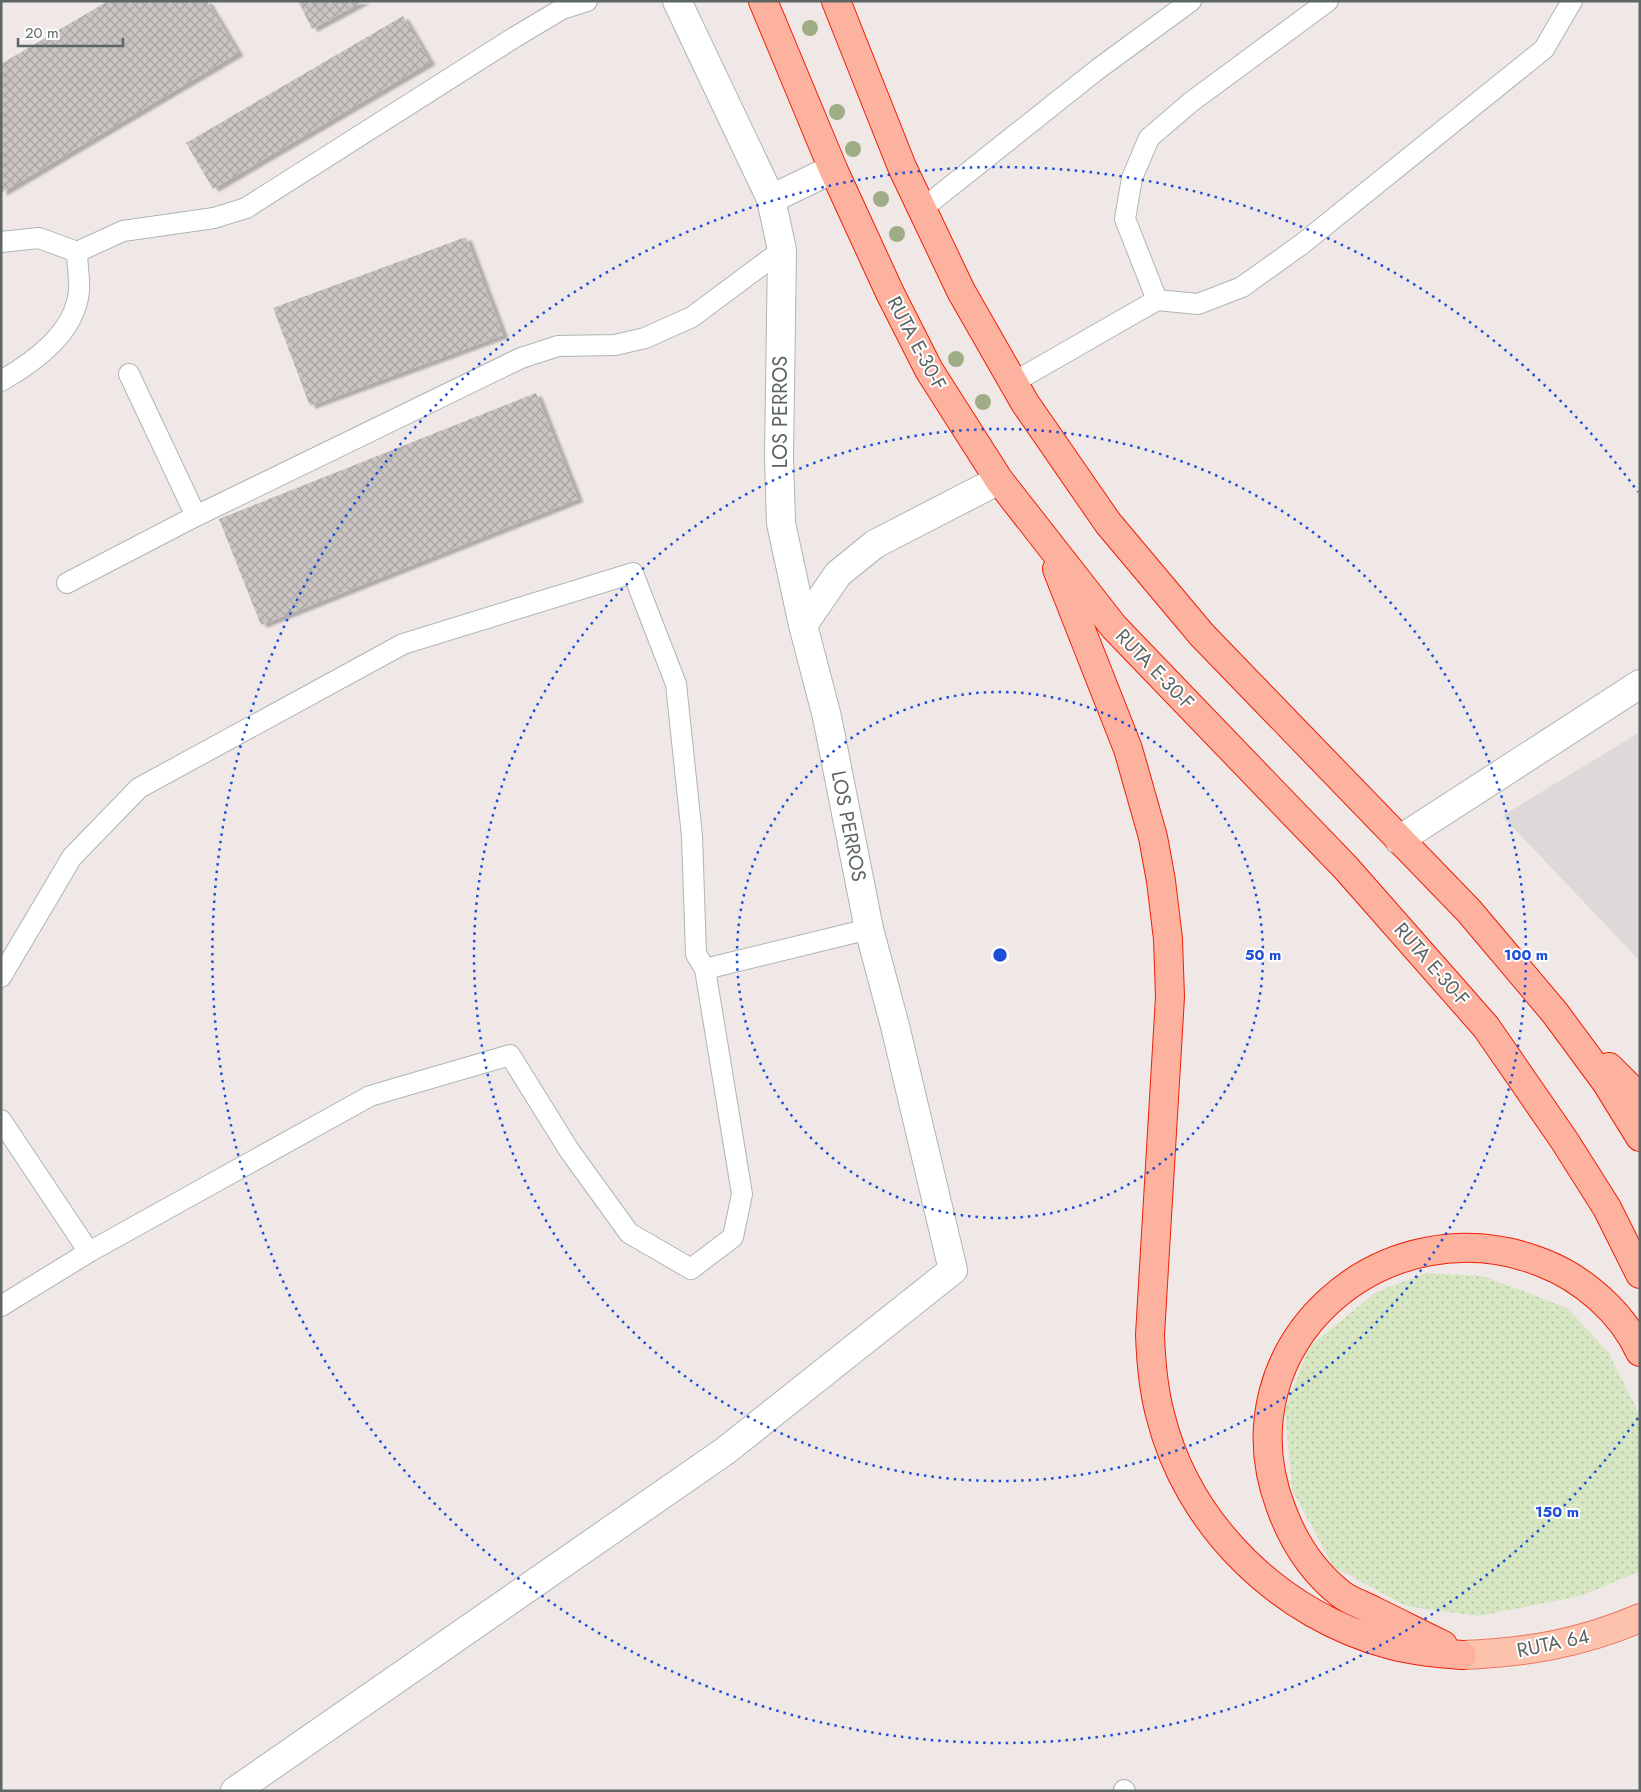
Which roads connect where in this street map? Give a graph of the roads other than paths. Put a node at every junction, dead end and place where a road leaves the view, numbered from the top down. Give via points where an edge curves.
1 (587, 1) edge
2 (677, 1) edge
3 (763, 1) edge
4 (836, 1) edge
5 (1190, 1) edge
6 (1328, 1) edge
7 (1572, 1) edge
8 (833, 169) junction
9 (771, 199) junction
10 (922, 209) junction
11 (1, 242) edge
12 (782, 250) junction
13 (77, 252) junction
14 (1157, 300) junction
15 (129, 374) dead end
16 (1, 382) edge
17 (1014, 382) junction
18 (999, 480) junction
19 (196, 516) junction
20 (1047, 542) junction
21 (67, 584) dead end
22 (803, 625) junction
23 (1640, 684) edge
24 (1400, 840) junction
25 (869, 929) junction
26 (705, 969) junction
27 (1, 977) edge
28 (1555, 1013) junction
29 (1640, 1098) edge
30 (1, 1120) edge
31 (1640, 1137) edge
32 (89, 1252) junction
33 (1640, 1274) edge
34 (1, 1306) edge
35 (1640, 1352) edge
36 (1640, 1618) edge
37 (1462, 1655) junction
38 (235, 1791) edge

1 - 13 lane via 562,9 522,33 246,208 214,218 123,231
2 - 9 street, LOS PERROS
3 - 8 highway, RUTA E-30-F
4 - 10 highway
5 - 10 lane via 1098,69
6 - 14 lane via 1191,102 1149,138 1132,178 1125,219
7 - 14 lane via 1544,49 1302,244 1242,287 1198,304
8 - 9 street
8 - 18 highway, RUTA E-30-F via 929,370
9 - 12 street, LOS PERROS
10 - 17 highway via 961,291
11 - 13 lane via 39,238
12 - 19 lane via 692,317 630,342 558,346 521,358
12 - 22 street, LOS PERROS via 781,523
13 - 16 lane via 79,292 67,327 29,365
14 - 17 lane
15 - 19 lane
17 - 24 highway via 1108,523 1202,635
18 - 20 highway, RUTA E-30-F
18 - 22 street via 876,544 838,574
19 - 21 lane
20 - 33 highway, RUTA E-30-F via 1114,627 1346,868 1486,1027 1607,1208
20 - 37 highway via 1128,749 1153,836 1161,881 1168,938 1170,997 1150,1335 1152,1376 1172,1453 1212,1524 1264,1579 1293,1601 1357,1634 1391,1645
22 - 25 street, LOS PERROS via 827,717
23 - 24 street
24 - 28 highway via 1469,911
25 - 26 lane
25 - 38 street, LOS PERROS via 953,1270 725,1451
26 - 27 lane via 696,954 692,836 676,684 633,573 403,644 139,788 72,857
26 - 32 lane via 742,1194 734,1237 690,1269 629,1233 569,1150 510,1055 370,1096
28 - 29 highway
28 - 31 highway via 1606,1082
30 - 32 lane
32 - 34 lane
35 - 37 highway via 1602,1301 1578,1282 1526,1256 1467,1246 1408,1254 1380,1265 1331,1299 1310,1321 1293,1347 1280,1374 1268,1434 1276,1494 1286,1523 1301,1550 1342,1595
36 - 37 main road, RUTA 64 via 1580,1640 1502,1654

